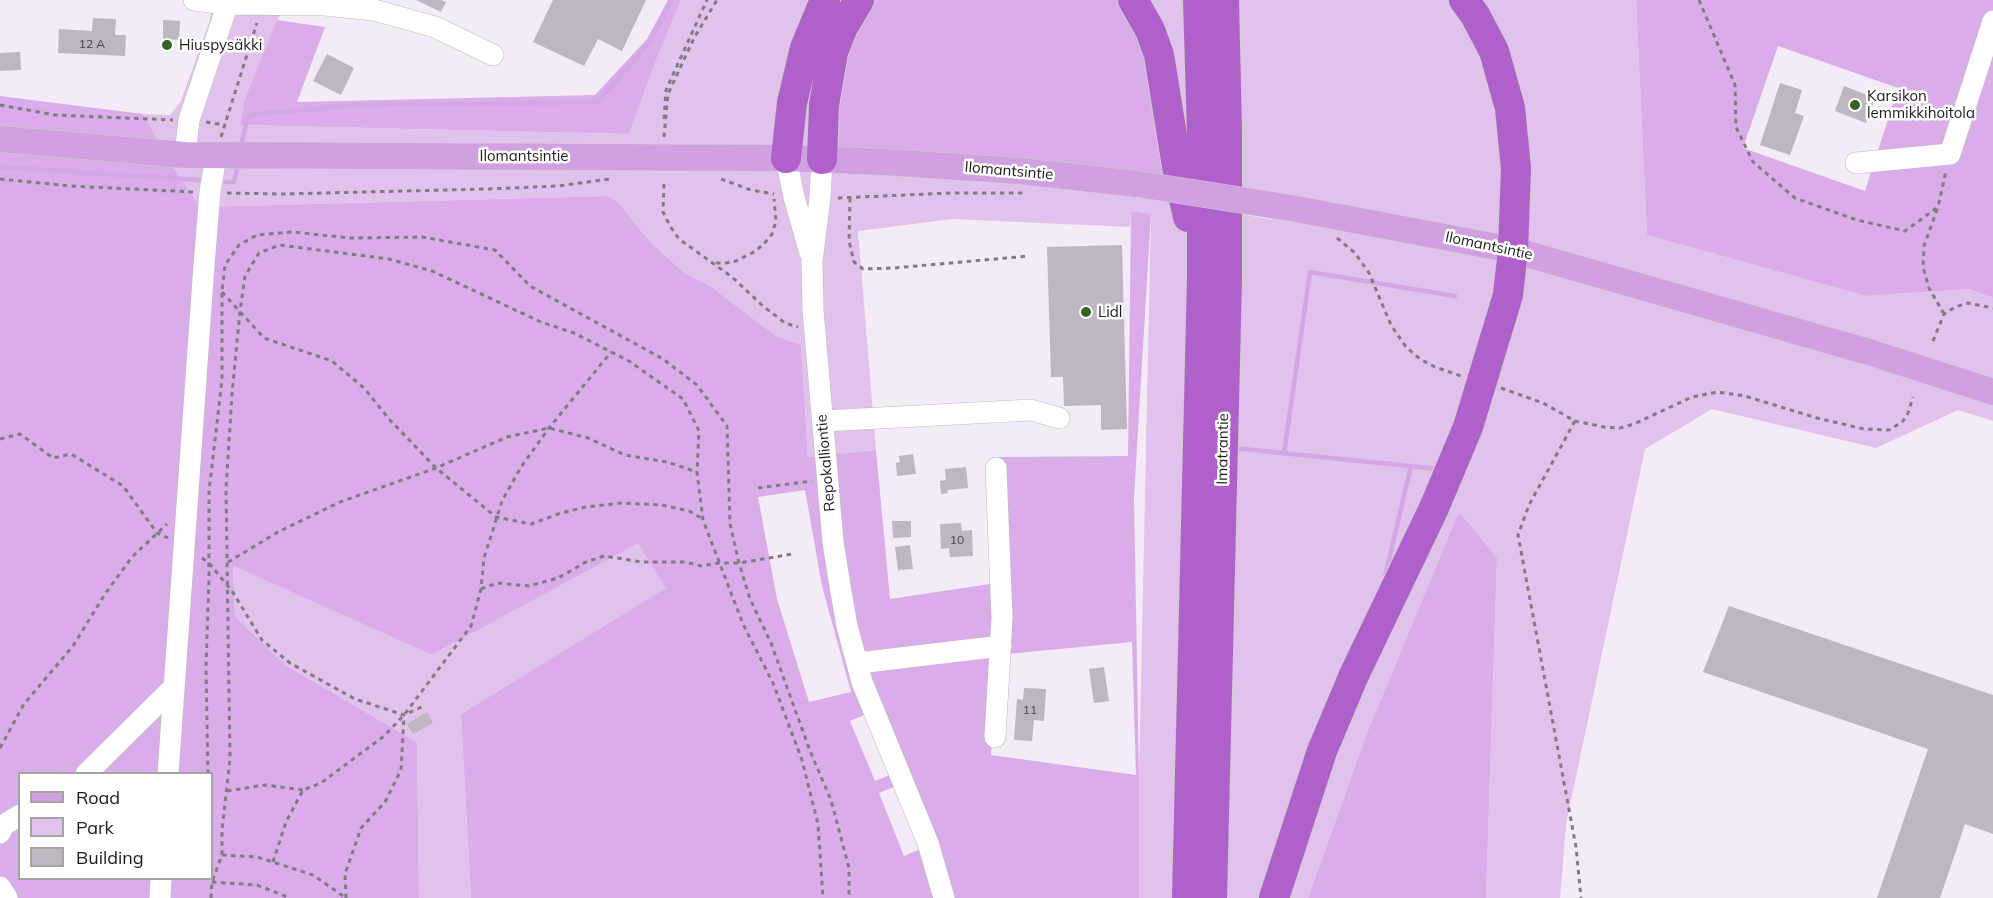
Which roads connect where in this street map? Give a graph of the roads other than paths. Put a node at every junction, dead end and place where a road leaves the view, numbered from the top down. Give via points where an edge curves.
1 (194, 0) edge
2 (825, 0) edge
3 (859, 0) edge
4 (1133, 0) edge
5 (1198, 0) edge
6 (1224, 0) edge
7 (1464, 0) edge
8 (228, 2) edge
9 (1993, 21) edge
10 (493, 55) dead end
11 (0, 139) edge
12 (184, 155) junction
13 (216, 156) junction
14 (786, 158) junction
15 (822, 159) junction
16 (1856, 163) dead end
17 (1513, 250) junction
18 (812, 261) junction
19 (1202, 278) junction
20 (1993, 392) edge
21 (1059, 418) dead end
22 (823, 421) junction
23 (996, 468) dead end
24 (1001, 646) junction
25 (858, 663) junction
26 (174, 687) junction
27 (995, 737) dead end
28 (88, 772) edge
29 (168, 772) edge
30 (18, 816) edge
31 (0, 833) edge
32 (161, 880) edge
33 (0, 887) edge
34 (7, 898) edge
35 (160, 898) edge
36 (944, 898) edge
37 (1187, 898) edge
38 (1212, 898) edge
39 (1274, 898) edge

1 - 8 street
2 - 14 highway via 805,48 792,104
3 - 15 highway via 833,52 824,105
4 - 19 highway via 1159,55 1178,172
5 - 19 highway, Imatrantie
6 - 38 highway, Imatrantie via 1227,278
7 - 17 highway via 1494,51 1510,108 1516,168
8 - 10 street via 374,10 435,27
8 - 12 street via 189,120
9 - 16 street via 1950,154
11 - 12 main road, Ilomantsintie
12 - 13 main road, Ilomantsintie
13 - 14 main road, Ilomantsintie
13 - 26 street via 210,192
14 - 15 main road, Ilomantsintie
14 - 18 street, Repokalliontie via 784,195
15 - 17 main road, Ilomantsintie, bridge via 1020,171 1138,184 1292,207
15 - 18 street, Repokalliontie
17 - 20 main road, Ilomantsintie via 1872,353
17 - 39 highway via 1508,295 1468,427 1322,751
18 - 22 street, Repokalliontie
19 - 37 highway, Imatrantie
21 - 22 street via 1031,410
22 - 25 street, Repokalliontie via 833,542 847,626
23 - 24 street
24 - 25 street
24 - 27 street
25 - 36 street, Repokalliontie via 862,682 928,843
26 - 28 street
26 - 29 street
30 - 31 street via 4,825
32 - 35 street
33 - 34 street

